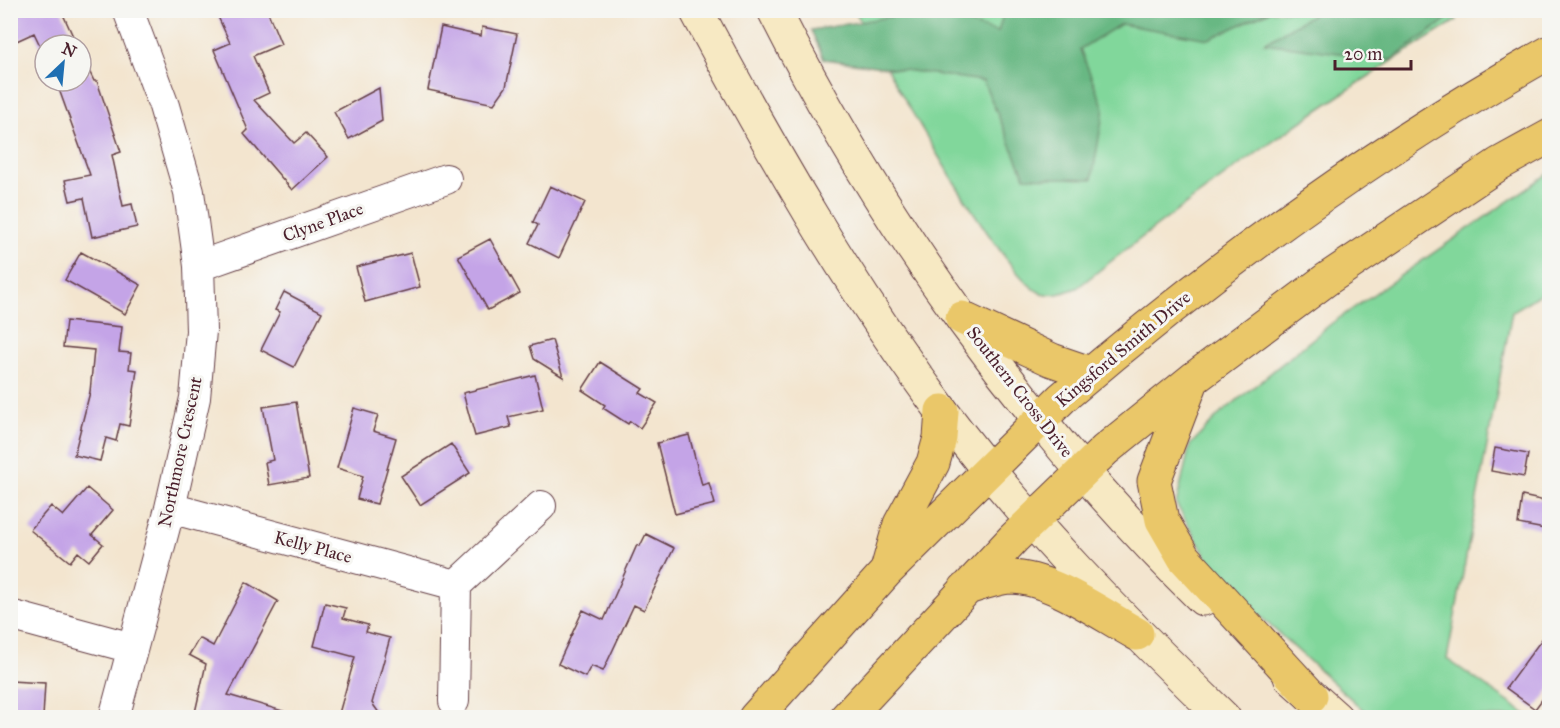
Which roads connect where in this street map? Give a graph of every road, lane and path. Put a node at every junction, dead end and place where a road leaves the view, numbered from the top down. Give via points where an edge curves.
1 (128, 10) edge
2 (696, 10) edge
3 (774, 10) edge
4 (1550, 52) edge
5 (1550, 136) edge
6 (446, 179) dead end
7 (199, 266) junction
8 (962, 318) junction
9 (1090, 373) junction
10 (1193, 379) junction
11 (942, 411) junction
12 (1038, 421) junction
13 (990, 470) junction
14 (1082, 472) junction
15 (541, 506) dead end
16 (170, 508) junction
17 (1033, 520) junction
18 (886, 572) junction
19 (456, 585) junction
20 (965, 589) junction
21 (10, 615) edge
22 (1137, 634) junction
23 (132, 648) junction
24 (1311, 696) junction
25 (454, 701) dead end
26 (114, 717) edge
27 (755, 717) edge
28 (846, 717) edge
29 (1224, 717) edge
30 (1336, 717) edge

1 - 7 street, Northmore Crescent via 164,106 189,192
2 - 11 main road via 805,208
3 - 8 main road, Southern Cross Drive via 870,180
4 - 9 main road, Kingsford Smith Drive via 1492,84 1328,190 1257,240
5 - 10 main road via 1499,164 1327,279
6 - 7 street, Clyne Place
7 - 16 street, Northmore Crescent via 201,331 195,398
8 - 9 main road via 1052,360
8 - 12 main road, Southern Cross Drive
9 - 12 main road, Kingsford Smith Drive
10 - 14 main road
10 - 24 main road via 1154,481 1162,520 1184,558
11 - 13 main road
11 - 18 main road via 933,463 900,525
12 - 13 main road, Kingsford Smith Drive
12 - 14 main road, Southern Cross Drive
13 - 17 main road
13 - 18 main road, Kingsford Smith Drive
14 - 17 main road
14 - 24 main road, Southern Cross Drive via 1156,554
15 - 19 street
16 - 19 street, Kelly Place
16 - 23 street, Northmore Crescent
17 - 20 main road
17 - 22 main road
18 - 27 main road, Kingsford Smith Drive
19 - 25 street
20 - 22 main road via 995,579 1029,580 1063,593
20 - 28 main road
21 - 23 street
22 - 29 main road
23 - 26 street, Northmore Crescent
24 - 30 main road, Southern Cross Drive

